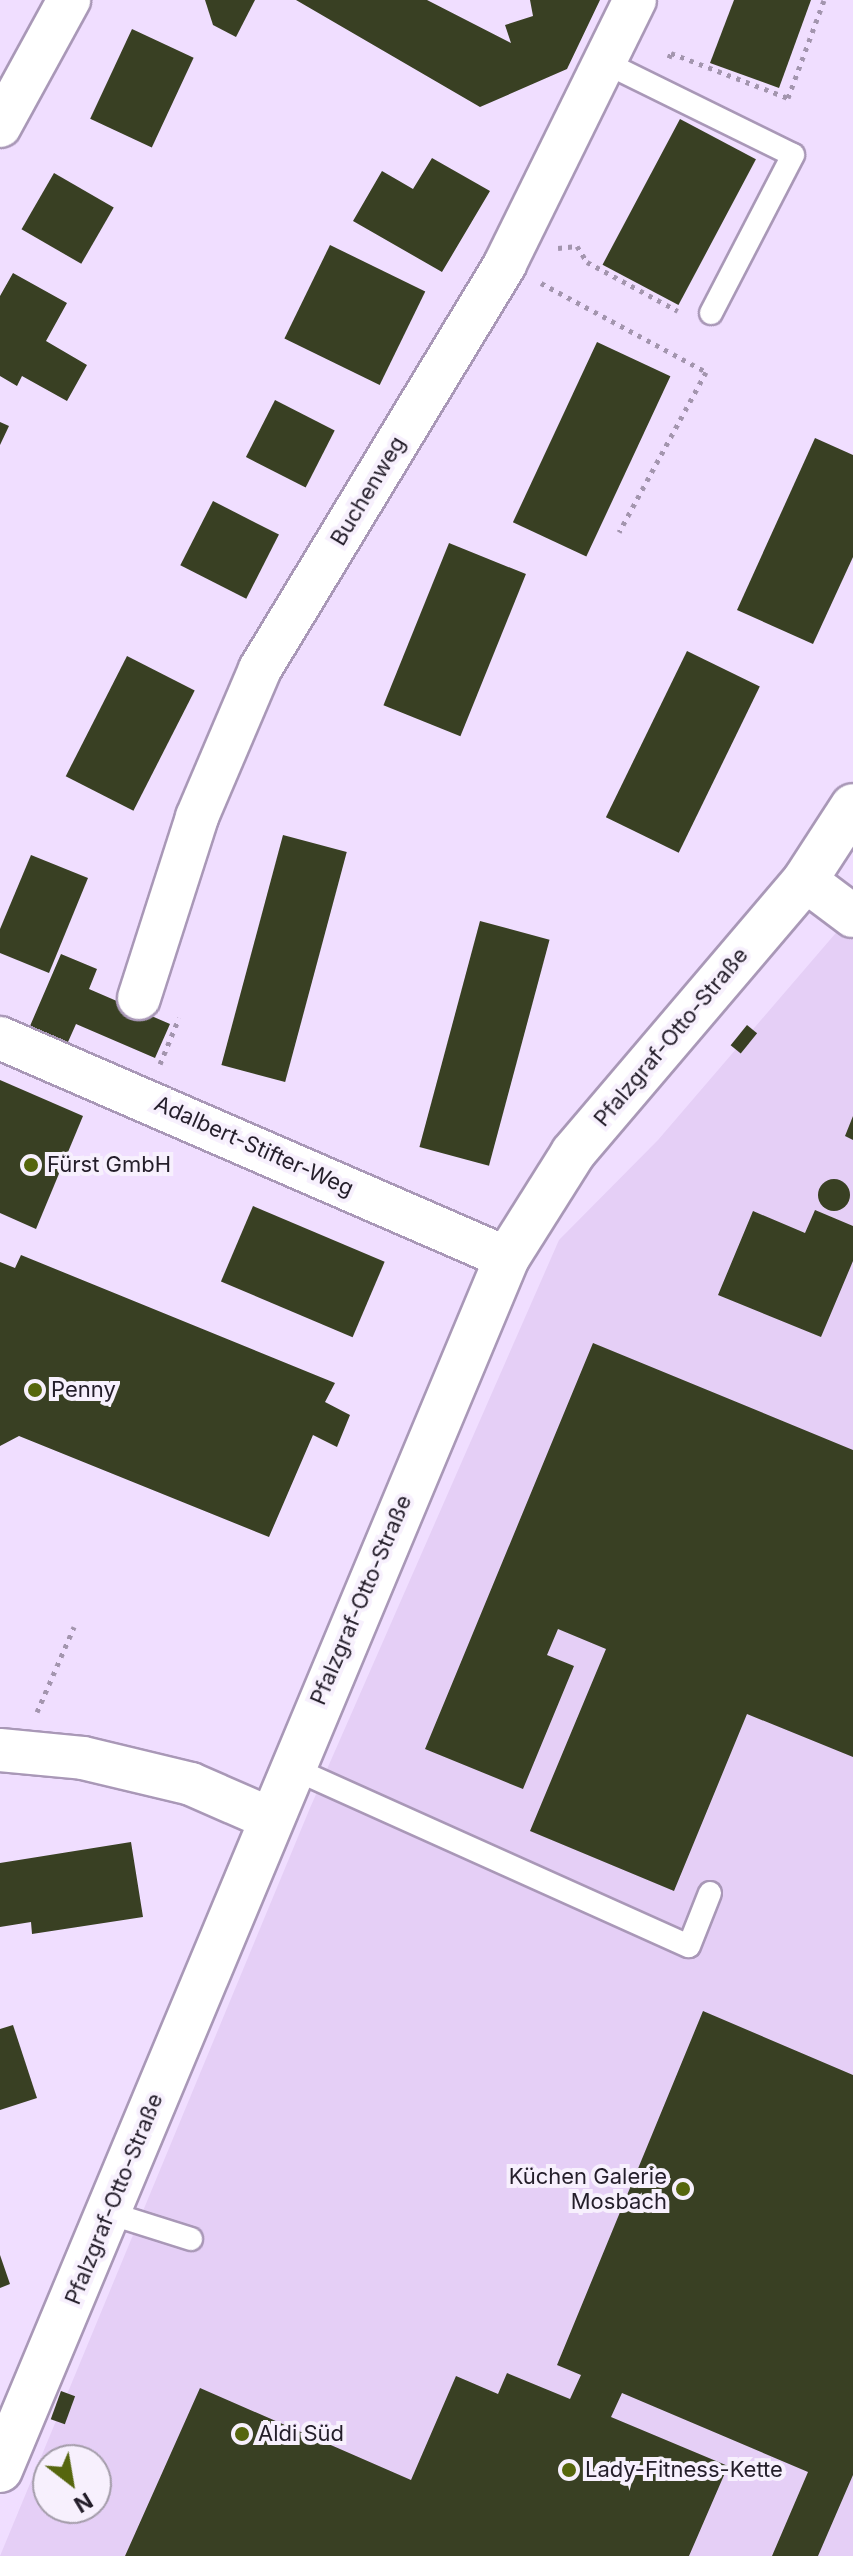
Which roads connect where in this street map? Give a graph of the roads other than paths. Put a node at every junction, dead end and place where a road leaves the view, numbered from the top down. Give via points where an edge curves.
1 (69, 0) edge
2 (635, 0) edge
3 (606, 63) junction
4 (0, 126) edge
5 (711, 313) road end
6 (853, 806) edge
7 (805, 880) junction
8 (853, 916) edge
9 (139, 998) road end
10 (0, 1038) edge
11 (507, 1258) junction
12 (15, 1740) edge
13 (290, 1767) junction
14 (269, 1818) junction
15 (710, 1893) dead end
16 (109, 2213) junction
17 (191, 2239) dead end
18 (0, 2470) edge

1 - 4 street
2 - 3 street, Buchenweg
3 - 5 lane via 793,155
3 - 9 street, Buchenweg via 512,251 260,669 197,817
6 - 7 street, Pfalzgraf-Otto-Straße
7 - 8 street
7 - 11 street, Pfalzgraf-Otto-Straße via 573,1153
10 - 11 street, Adalbert-Stifter-Weg
11 - 13 street, Pfalzgraf-Otto-Straße
12 - 14 street via 191,1784
13 - 14 street, Pfalzgraf-Otto-Straße
13 - 15 lane via 689,1946
14 - 16 street, Pfalzgraf-Otto-Straße
16 - 17 lane
16 - 18 street, Pfalzgraf-Otto-Straße

